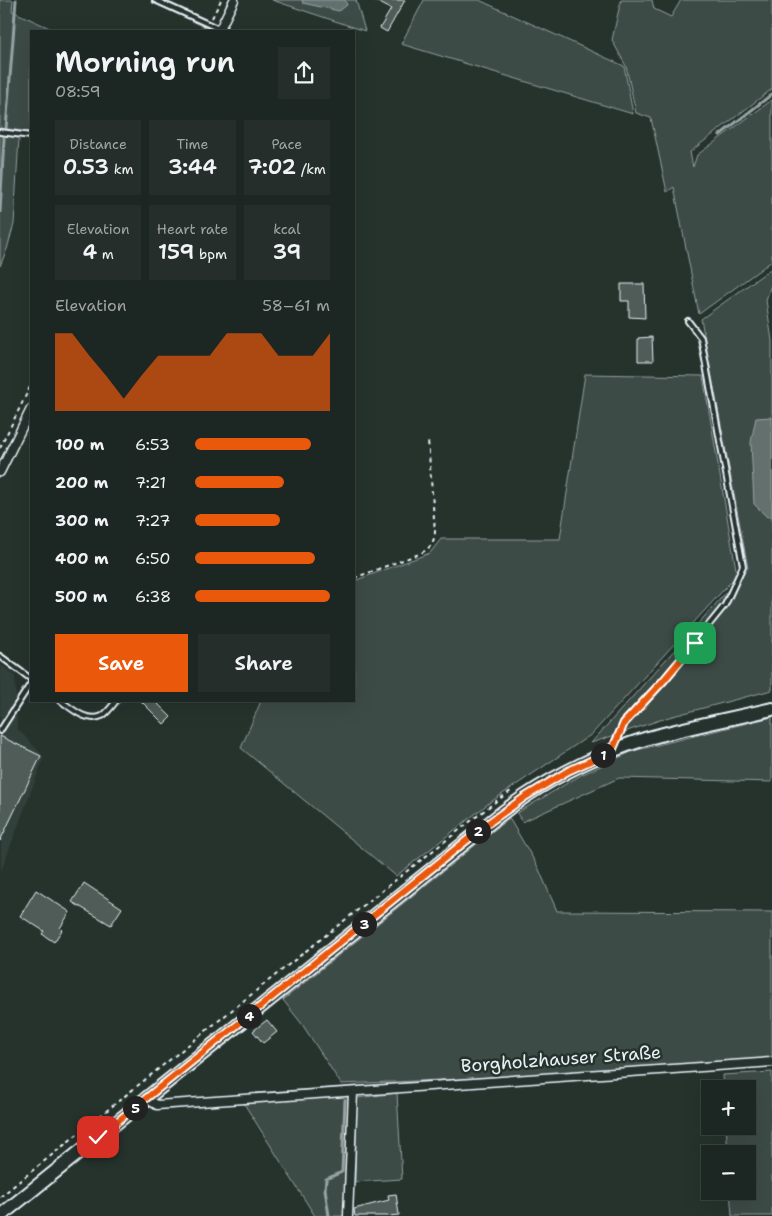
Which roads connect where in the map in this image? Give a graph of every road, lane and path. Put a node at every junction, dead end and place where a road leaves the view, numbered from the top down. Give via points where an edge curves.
1 (155, 0) edge
2 (221, 0) edge
3 (234, 0) edge
4 (209, 24) junction
5 (219, 30) edge
6 (0, 132) edge
7 (30, 136) edge
8 (688, 321) dead end
9 (30, 387) edge
10 (30, 411) edge
11 (428, 440) dead end
12 (0, 448) edge
13 (0, 472) edge
14 (355, 578) edge
15 (0, 656) edge
16 (30, 678) edge
17 (30, 686) edge
18 (62, 702) edge
19 (115, 702) edge
20 (772, 709) edge
21 (0, 731) edge
22 (612, 751) junction
23 (772, 1062) edge
24 (353, 1092) junction
25 (146, 1098) junction
26 (0, 1216) edge
27 (348, 1216) edge

1 - 4 lane
2 - 4 path
3 - 5 street
4 - 5 lane
6 - 7 lane
8 - 22 lane via 701,338 744,566 726,605 624,723
9 - 12 path
10 - 13 street
11 - 14 path via 434,540 426,551
15 - 16 lane
17 - 21 lane
18 - 19 lane via 79,714 94,718 103,716
20 - 22 main road via 678,730
22 - 25 main road via 568,771 487,824
23 - 24 street, Borgholzhauser Straße
24 - 25 street, Borgholzhauser Straße via 157,1105
24 - 27 street
25 - 26 main road

